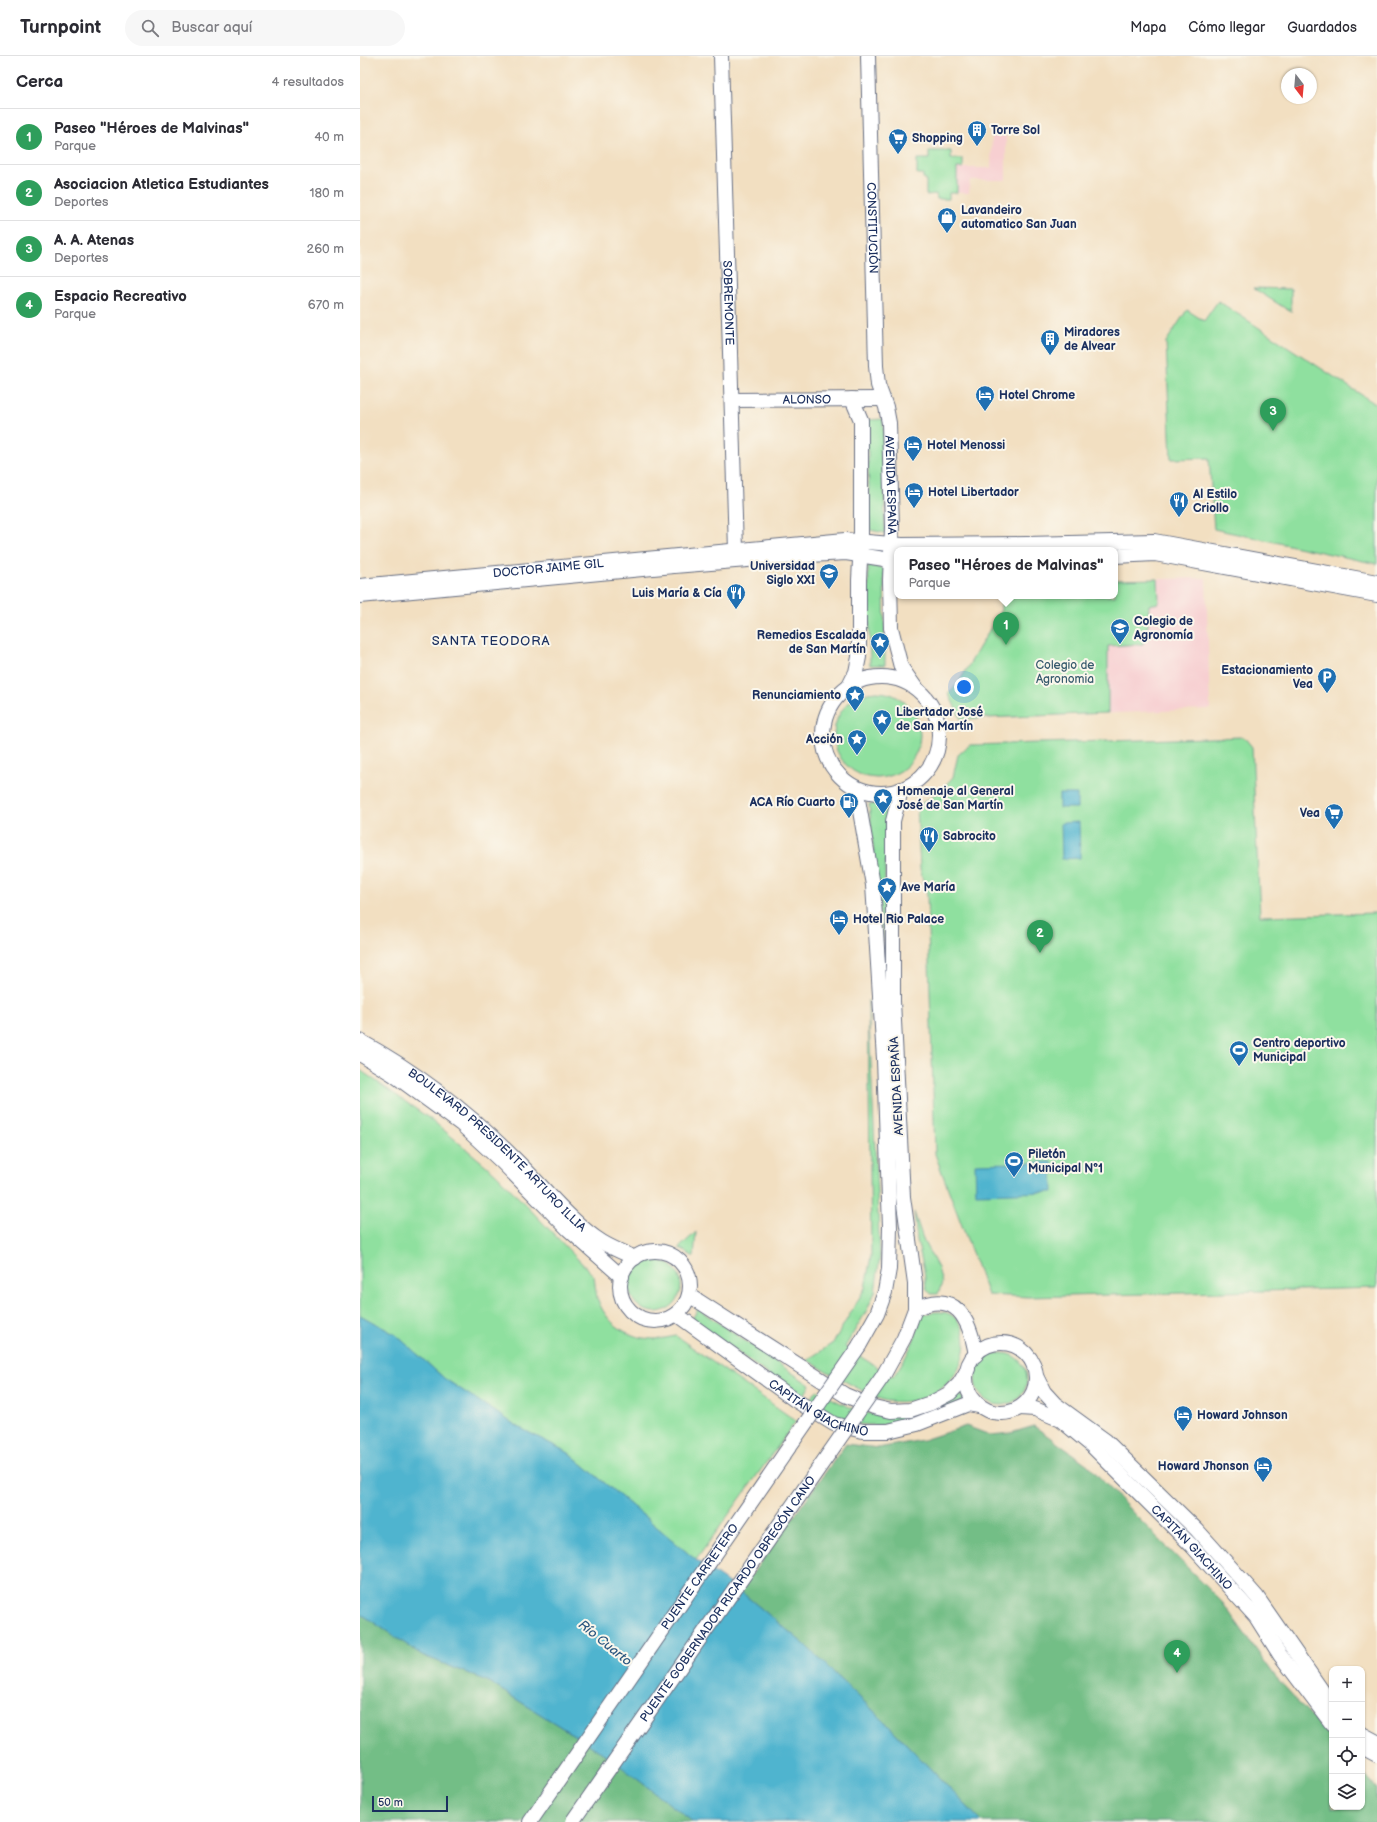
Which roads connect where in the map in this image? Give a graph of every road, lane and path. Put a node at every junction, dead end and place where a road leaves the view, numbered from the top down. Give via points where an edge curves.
1 (721, 56) edge
2 (868, 56) edge
3 (852, 399) junction
4 (882, 399) junction
5 (732, 400) junction
6 (861, 541) junction
7 (891, 545) junction
8 (736, 550) junction
9 (860, 556) junction
10 (1118, 556) edge
11 (894, 560) edge
12 (1377, 582) edge
13 (360, 586) edge
14 (1377, 595) edge
15 (360, 596) edge
16 (849, 686) junction
17 (914, 687) junction
18 (856, 788) junction
19 (901, 790) junction
20 (360, 1041) edge
21 (360, 1054) edge
22 (635, 1258) junction
23 (622, 1277) junction
24 (689, 1295) junction
25 (915, 1309) junction
26 (676, 1314) junction
27 (859, 1346) joint
28 (976, 1355) junction
29 (968, 1369) junction
30 (883, 1376) joint
31 (1036, 1376) junction
32 (979, 1406) junction
33 (1020, 1408) junction
34 (1330, 1702) edge
35 (1329, 1720) edge
36 (1365, 1736) edge
37 (1377, 1742) edge
38 (1365, 1749) edge
39 (1377, 1755) edge
40 (530, 1822) edge
41 (572, 1822) edge

1 - 5 main road, SOBREMONTE
2 - 4 main road, CONSTITUCIÓN via 876,366
3 - 4 main road, ALONSO
3 - 5 main road, ALONSO
3 - 6 main road via 861,420
4 - 7 main road, AVENIDA ESPAÑA via 889,423
5 - 8 main road, SOBREMONTE
6 - 7 main road, DOCTOR JAIME GIL
6 - 8 main road, DOCTOR JAIME GIL via 845,540
6 - 9 main road
7 - 11 main road, AVENIDA ESPAÑA
7 - 12 main road, DOCTOR JAIME GIL via 1154,541
8 - 13 main road, DOCTOR JAIME GIL
9 - 11 main road, DOCTOR JAIME GIL
9 - 15 main road, DOCTOR JAIME GIL via 846,553 674,566
9 - 16 main road via 859,657 856,672
10 - 14 main road via 1154,554
11 - 17 main road, AVENIDA ESPAÑA via 891,628 901,667
16 - 17 main road via 865,679 882,677 899,679
16 - 18 main road via 835,699 826,716 822,736 825,754 834,770
17 - 19 main road via 928,700 937,717 940,735 937,753 929,769 917,781
18 - 19 main road via 882,793
18 - 27 main road, AVENIDA ESPAÑA via 872,885 884,1059 890,1227 889,1268 885,1292 877,1314
19 - 25 main road, AVENIDA ESPAÑA via 893,821 892,1001 903,1197 915,1283
20 - 22 main road, BOULEVARD PRESIDENTE ARTURO ILLIA via 401,1065 468,1116 510,1153 576,1221 602,1242
21 - 23 main road, BOULEVARD PRESIDENTE ARTURO ILLIA via 394,1075 461,1124 568,1230
22 - 23 main road via 628,1264
22 - 24 main road via 647,1253 664,1252 676,1258 688,1274
23 - 26 main road via 622,1297 634,1314 655,1321
24 - 26 main road via 684,1306
24 - 29 main road, CAPITÁN GIACHINO via 845,1396 874,1407 891,1411 910,1410 931,1402 950,1393 960,1384
25 - 28 main road via 938,1302 950,1304 960,1311 973,1338
25 - 30 main road, AVENIDA ESPAÑA via 904,1338
26 - 32 main road, CAPITÁN GIACHINO via 795,1400 834,1424 863,1431 888,1431 918,1424 968,1404
27 - 40 main road, PUENTE CARRETERO, bridge
28 - 29 main road
28 - 31 main road via 993,1345 1013,1346 1022,1350 1029,1358
29 - 32 main road via 968,1389
30 - 41 main road, PUENTE GOBERNADOR RICARDO OBREGÓN CANO, bridge
31 - 33 main road via 1035,1388 1029,1400
31 - 34 main road, CAPITÁN GIACHINO via 1044,1392 1055,1404 1106,1441 1197,1530 1237,1574 1257,1597
32 - 33 main road via 1000,1413
33 - 35 main road, CAPITÁN GIACHINO via 1035,1409 1060,1420 1091,1445 1191,1545 1256,1618 1280,1655
36 - 37 main road
38 - 39 main road

